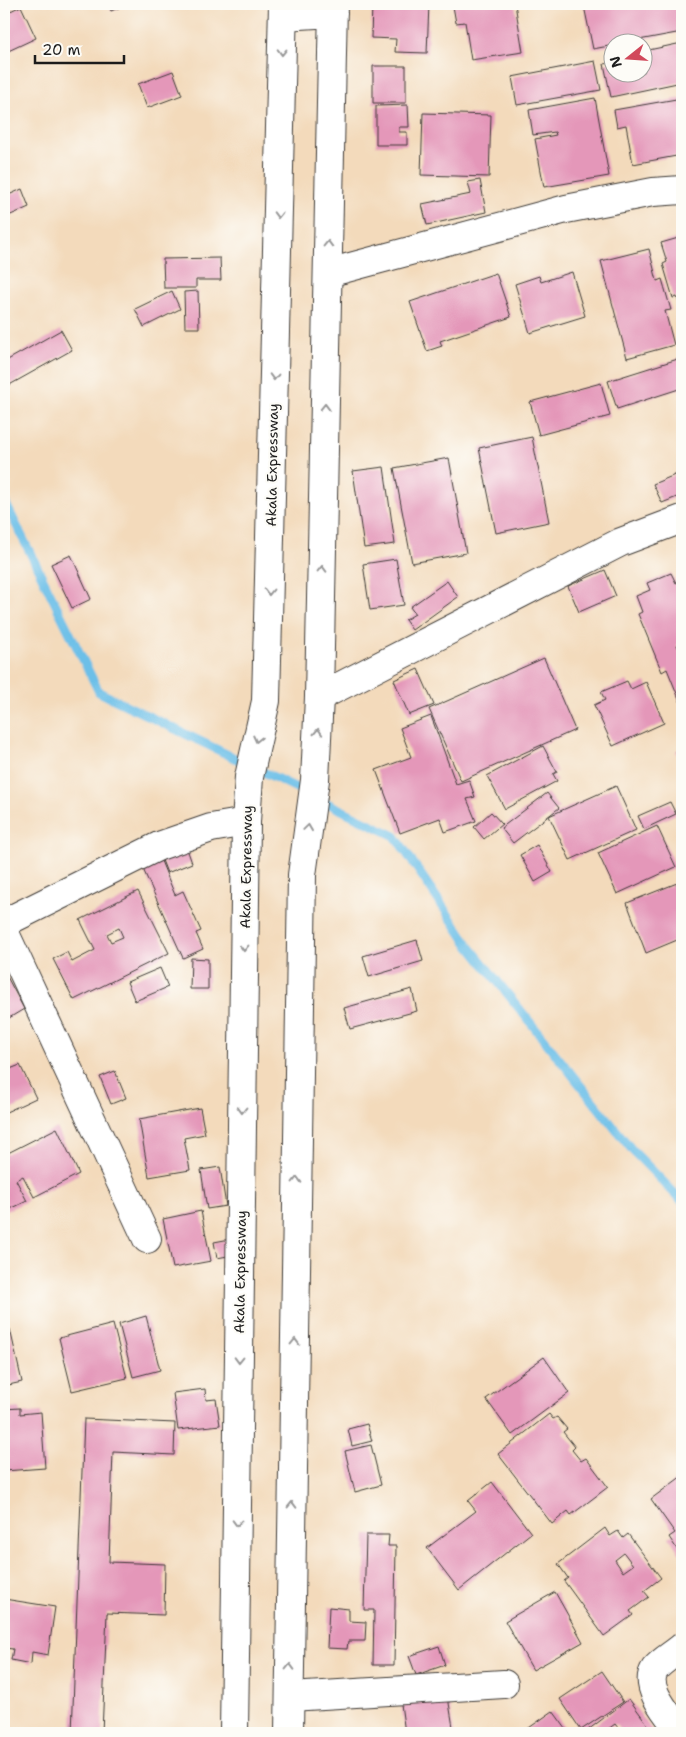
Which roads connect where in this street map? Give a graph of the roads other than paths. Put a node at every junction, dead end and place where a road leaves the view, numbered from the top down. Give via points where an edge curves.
1 (333, 8) edge
2 (283, 10) edge
3 (682, 190) edge
4 (328, 273) junction
5 (682, 519) edge
6 (319, 697) junction
7 (246, 822) junction
8 (4, 923) edge
9 (4, 931) edge
10 (147, 1239) dead end
11 (682, 1647) edge
12 (504, 1684) dead end
13 (290, 1697) junction
14 (234, 1733) edge
15 (289, 1733) edge
16 (682, 1733) edge

1 - 2 main road
4 -> 1 main road
2 -> 7 main road, Akala Expressway via 266,701 249,776
3 - 4 main road via 653,192 566,209
6 -> 4 main road
5 - 6 main road via 621,542
13 -> 6 main road via 302,876 315,780
7 - 8 main road via 211,828 159,846
7 -> 14 main road, Akala Expressway
9 - 10 main road
11 - 16 main road via 655,1668 650,1679 653,1692
12 - 13 main road
13 - 15 main road

